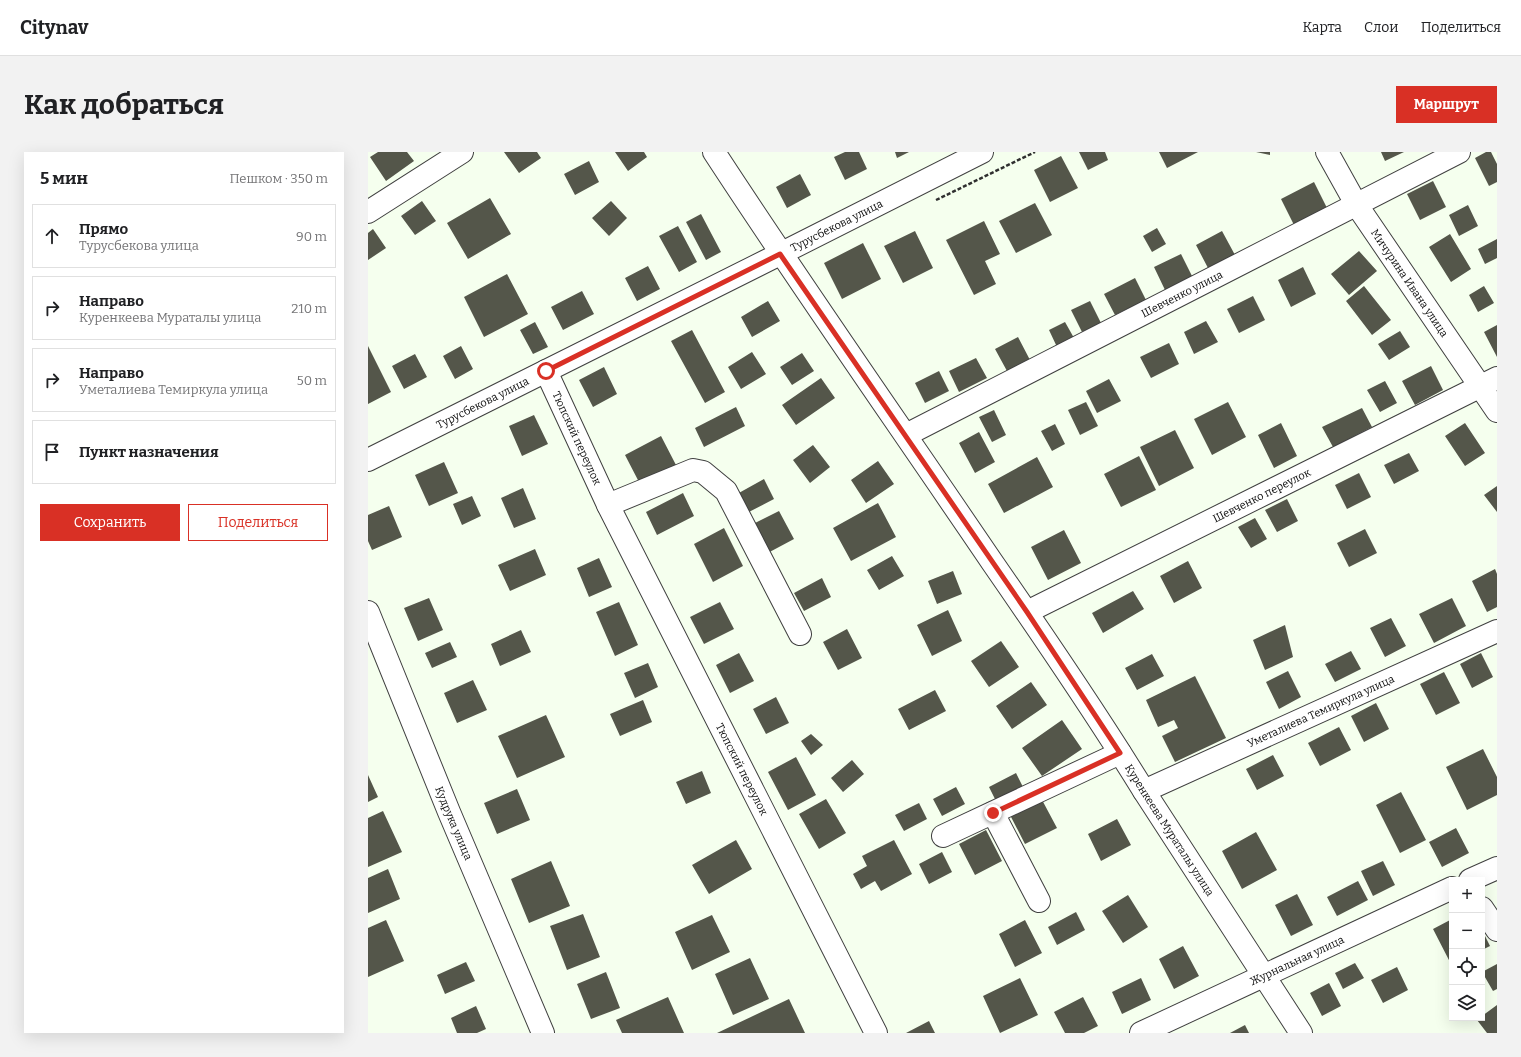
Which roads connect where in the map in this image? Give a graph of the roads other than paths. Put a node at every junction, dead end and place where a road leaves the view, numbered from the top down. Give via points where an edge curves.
1 (462, 152) edge
2 (714, 152) edge
3 (982, 152) edge
4 (1327, 152) edge
5 (1459, 152) edge
6 (1356, 204) junction
7 (368, 212) edge
8 (780, 254) junction
9 (546, 371) junction
10 (1489, 382) edge
11 (1497, 411) edge
12 (906, 435) junction
13 (368, 460) edge
14 (608, 505) junction
15 (368, 612) edge
16 (1027, 612) junction
17 (1497, 631) edge
18 (800, 634) dead end
19 (1120, 753) junction
20 (1144, 791) junction
21 (993, 813) junction
22 (943, 836) dead end
23 (1497, 868) edge
24 (1477, 877) edge
25 (1449, 889) edge
26 (1039, 901) dead end
27 (1485, 912) edge
28 (1497, 930) edge
29 (1263, 976) junction
30 (543, 1033) edge
31 (876, 1033) edge
32 (1141, 1033) edge
33 (1301, 1033) edge

1 - 7 street
2 - 8 street, Куренкеева Мураталы улица
3 - 8 street, Турусбекова улица
4 - 6 street, Мичурина Ивана улица
5 - 6 street, Шевченко улица
6 - 10 street, Мичурина Ивана улица
6 - 12 street, Шевченко улица
8 - 9 street, Турусбекова улица
8 - 12 street, Куренкеева Мураталы улица
9 - 13 street, Турусбекова улица
9 - 14 street, Тюпский переулок
10 - 11 street, Мичурина Ивана улица
10 - 16 street, Шевченко переулок
12 - 16 street, Куренкеева Мураталы улица
14 - 18 street via 692,470 703,472 726,491
14 - 31 street, Тюпский переулок
15 - 30 street, Кудрука улица
16 - 19 street, Куренкеева Мураталы улица
17 - 20 street, Уметалиева Темиркула улица
19 - 20 street, Куренкеева Мураталы улица
19 - 21 street
20 - 29 street, Куренкеева Мураталы улица
21 - 22 street
21 - 26 street
23 - 24 street
25 - 29 street, Журнальная улица
27 - 28 street
29 - 32 street, Журнальная улица
29 - 33 street, Куренкеева Мураталы улица

